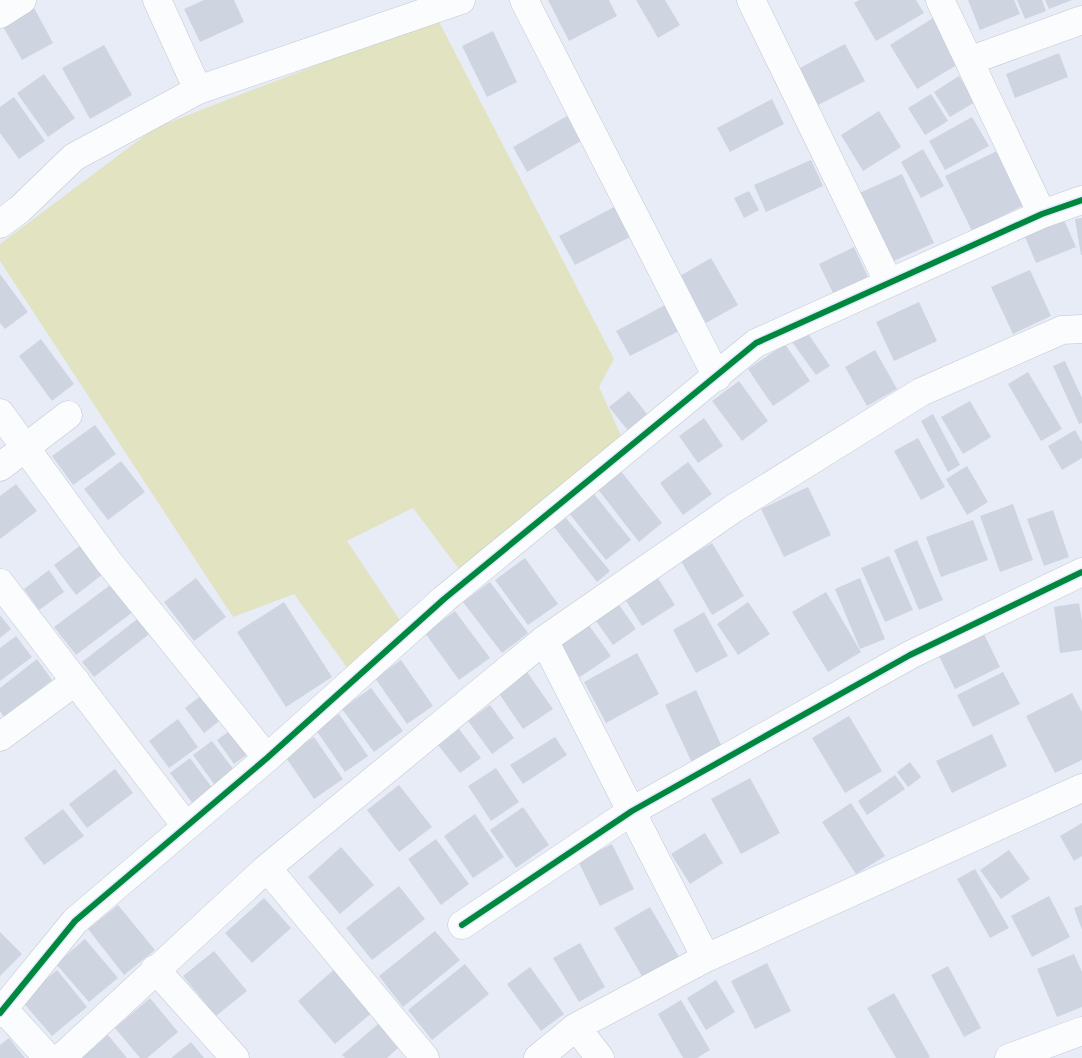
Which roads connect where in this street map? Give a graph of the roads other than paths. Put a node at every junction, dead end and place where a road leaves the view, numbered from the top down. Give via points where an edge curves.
1 (22, 0) edge
2 (158, 0) edge
3 (461, 0) edge
4 (524, 0) edge
5 (751, 0) edge
6 (940, 0) edge
7 (0, 14) edge
8 (1082, 20) edge
9 (969, 62) junction
10 (198, 90) junction
11 (1082, 200) edge
12 (1042, 214) junction
13 (0, 224) edge
14 (889, 283) junction
15 (1082, 329) edge
16 (717, 377) junction
17 (0, 413) edge
18 (68, 415) dead end
19 (26, 447) junction
20 (0, 468) edge
21 (1082, 572) edge
22 (0, 583) edge
23 (544, 640) junction
24 (76, 681) junction
25 (0, 737) edge
26 (267, 758) junction
27 (1082, 788) edge
28 (632, 810) junction
29 (186, 826) junction
30 (267, 868) junction
31 (462, 925) dead end
32 (706, 958) junction
33 (155, 969) junction
34 (1, 1009) edge
35 (576, 1027) junction
36 (1082, 1031) edge
37 (48, 1058) edge
38 (61, 1058) edge
39 (235, 1058) edge
40 (425, 1058) edge
41 (538, 1058) edge
42 (600, 1058) edge
43 (1009, 1058) edge

1 - 7 street
2 - 10 street
3 - 10 street
4 - 16 street
5 - 14 street
6 - 9 street
8 - 9 street
9 - 12 street
10 - 13 street via 74,157
11 - 12 street
12 - 14 street
14 - 16 street via 756,344
15 - 23 street via 1062,330 921,392 732,509
16 - 26 street via 444,599
17 - 19 street
18 - 19 street
19 - 20 street
19 - 26 street via 108,561
21 - 28 street via 910,655
22 - 24 street
23 - 28 street
23 - 30 street
24 - 25 street
24 - 29 street
26 - 29 street
27 - 32 street
28 - 31 street
28 - 32 street
29 - 34 street via 75,921
30 - 33 street
30 - 40 street
32 - 35 street
33 - 38 street
33 - 39 street
34 - 37 street
35 - 41 street
35 - 42 street
36 - 43 street

